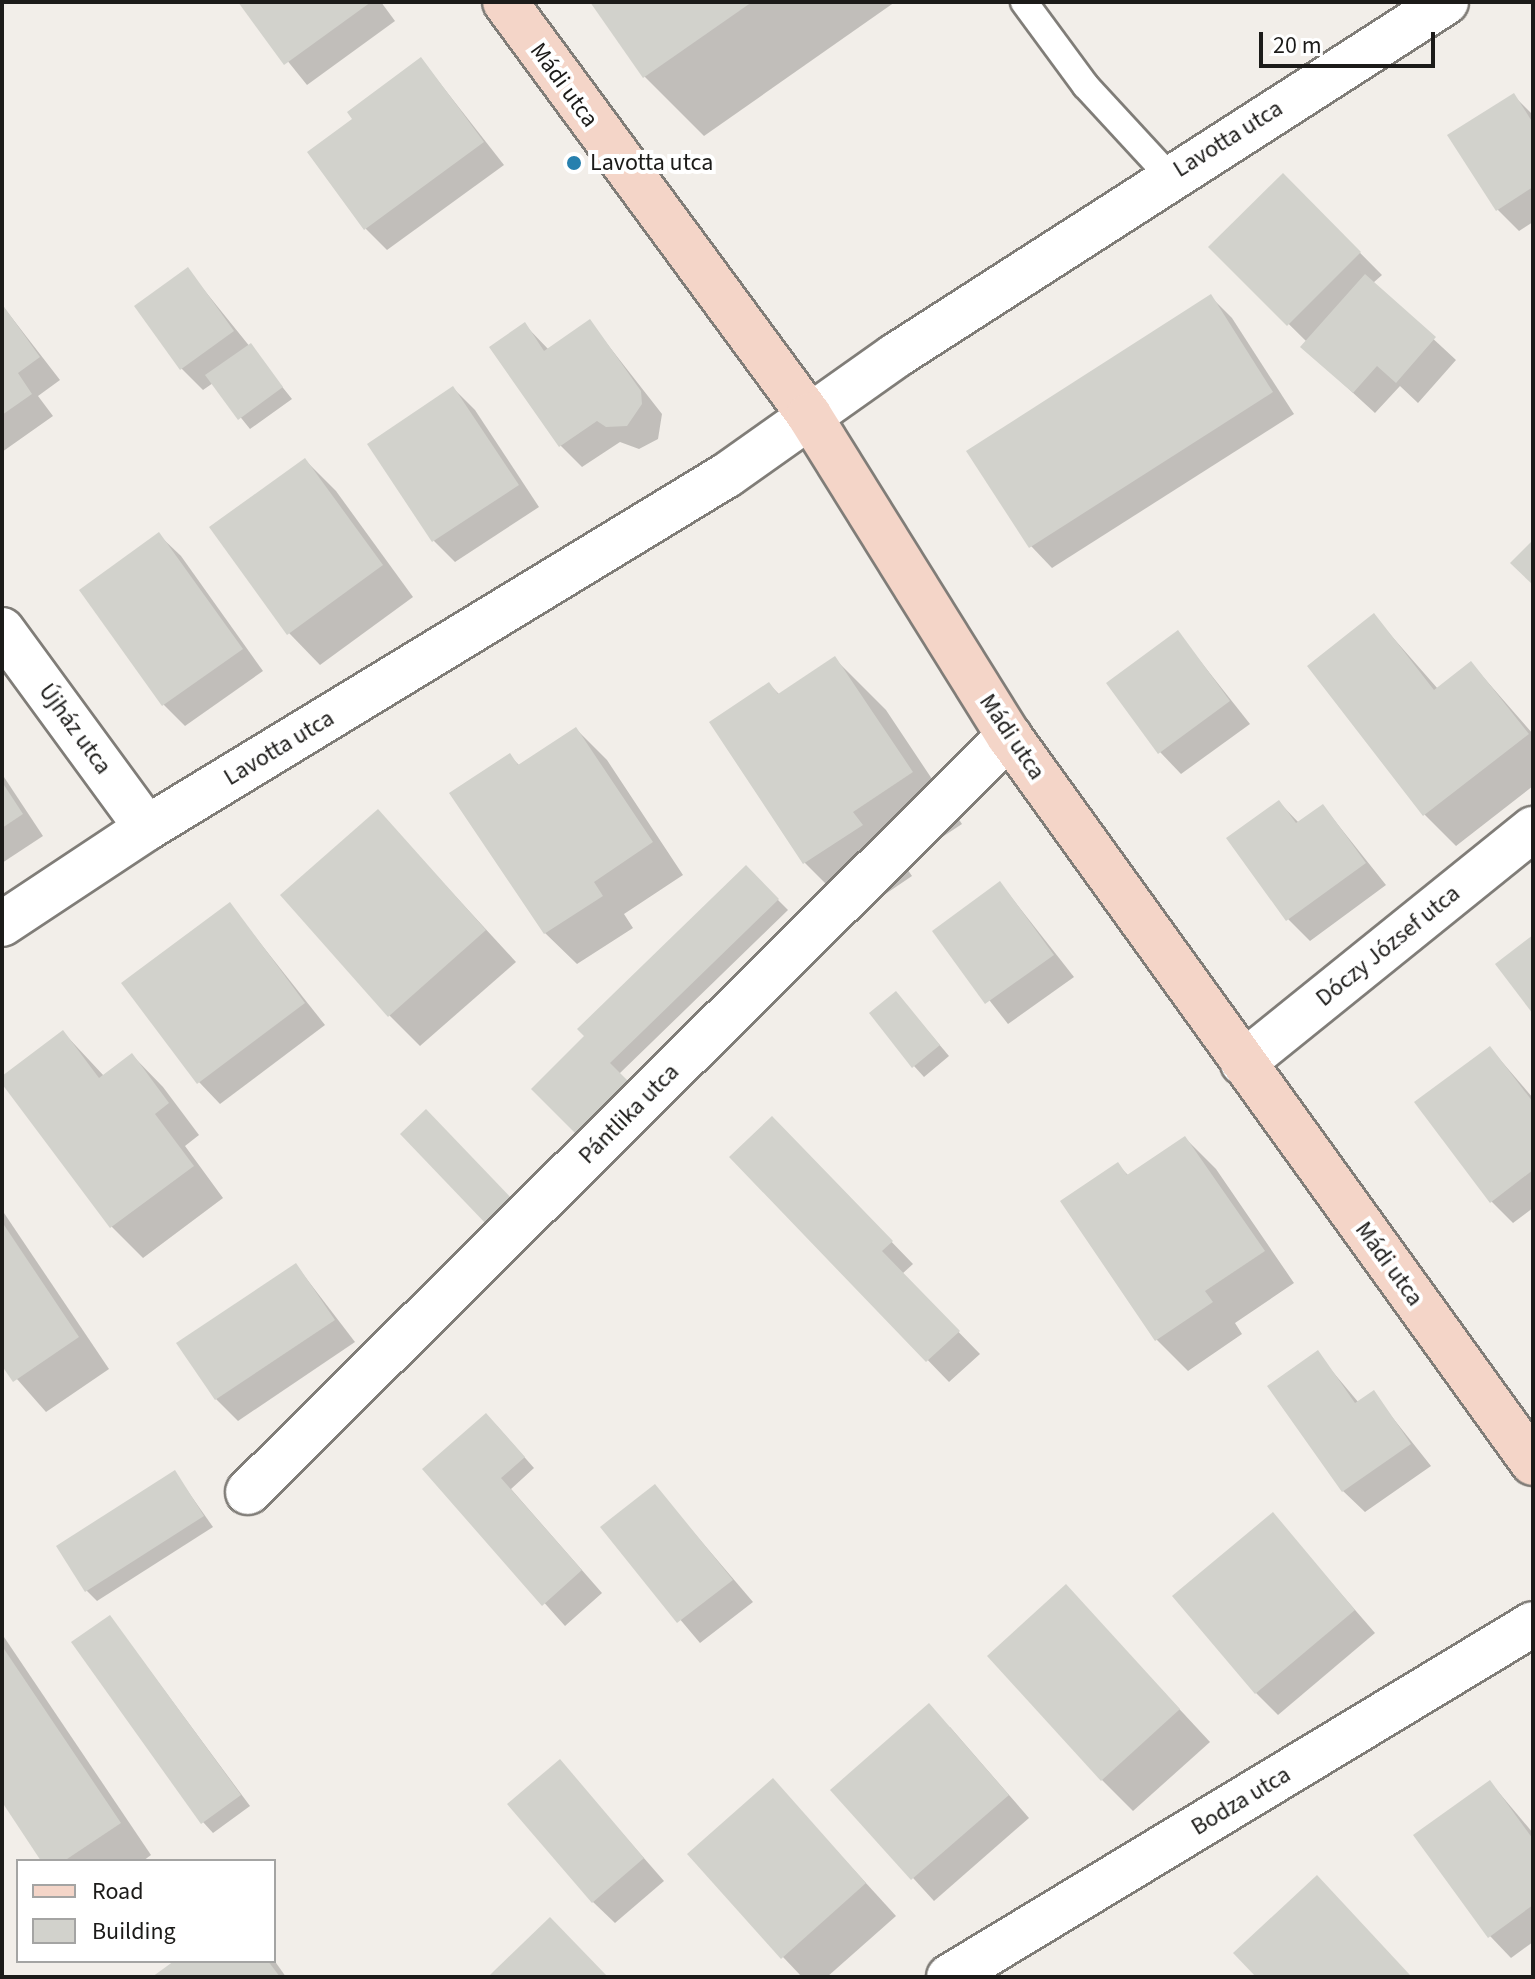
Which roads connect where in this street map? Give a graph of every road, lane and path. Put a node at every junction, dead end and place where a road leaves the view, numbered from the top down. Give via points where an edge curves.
1 (505, 2) edge
2 (1024, 2) edge
3 (1446, 2) edge
4 (1169, 176) junction
5 (809, 415) junction
6 (2, 630) edge
7 (1009, 736) junction
8 (147, 828) junction
9 (1533, 829) edge
10 (2, 924) edge
11 (1243, 1063) junction
12 (1533, 1463) edge
13 (248, 1492) dead end
14 (1533, 1624) edge
15 (949, 1977) edge

1 - 5 street, Mádi utca
2 - 4 lane via 1086,86
3 - 4 street, Lavotta utca
4 - 5 street, Lavotta utca
5 - 7 street, Mádi utca
5 - 8 street, Lavotta utca via 727,475
6 - 8 street, Újház utca
7 - 11 street, Mádi utca
7 - 13 street, Pántlika utca
8 - 10 street, Lavotta utca
9 - 11 street, Dóczy József utca
11 - 12 street, Mádi utca
14 - 15 street, Bodza utca

